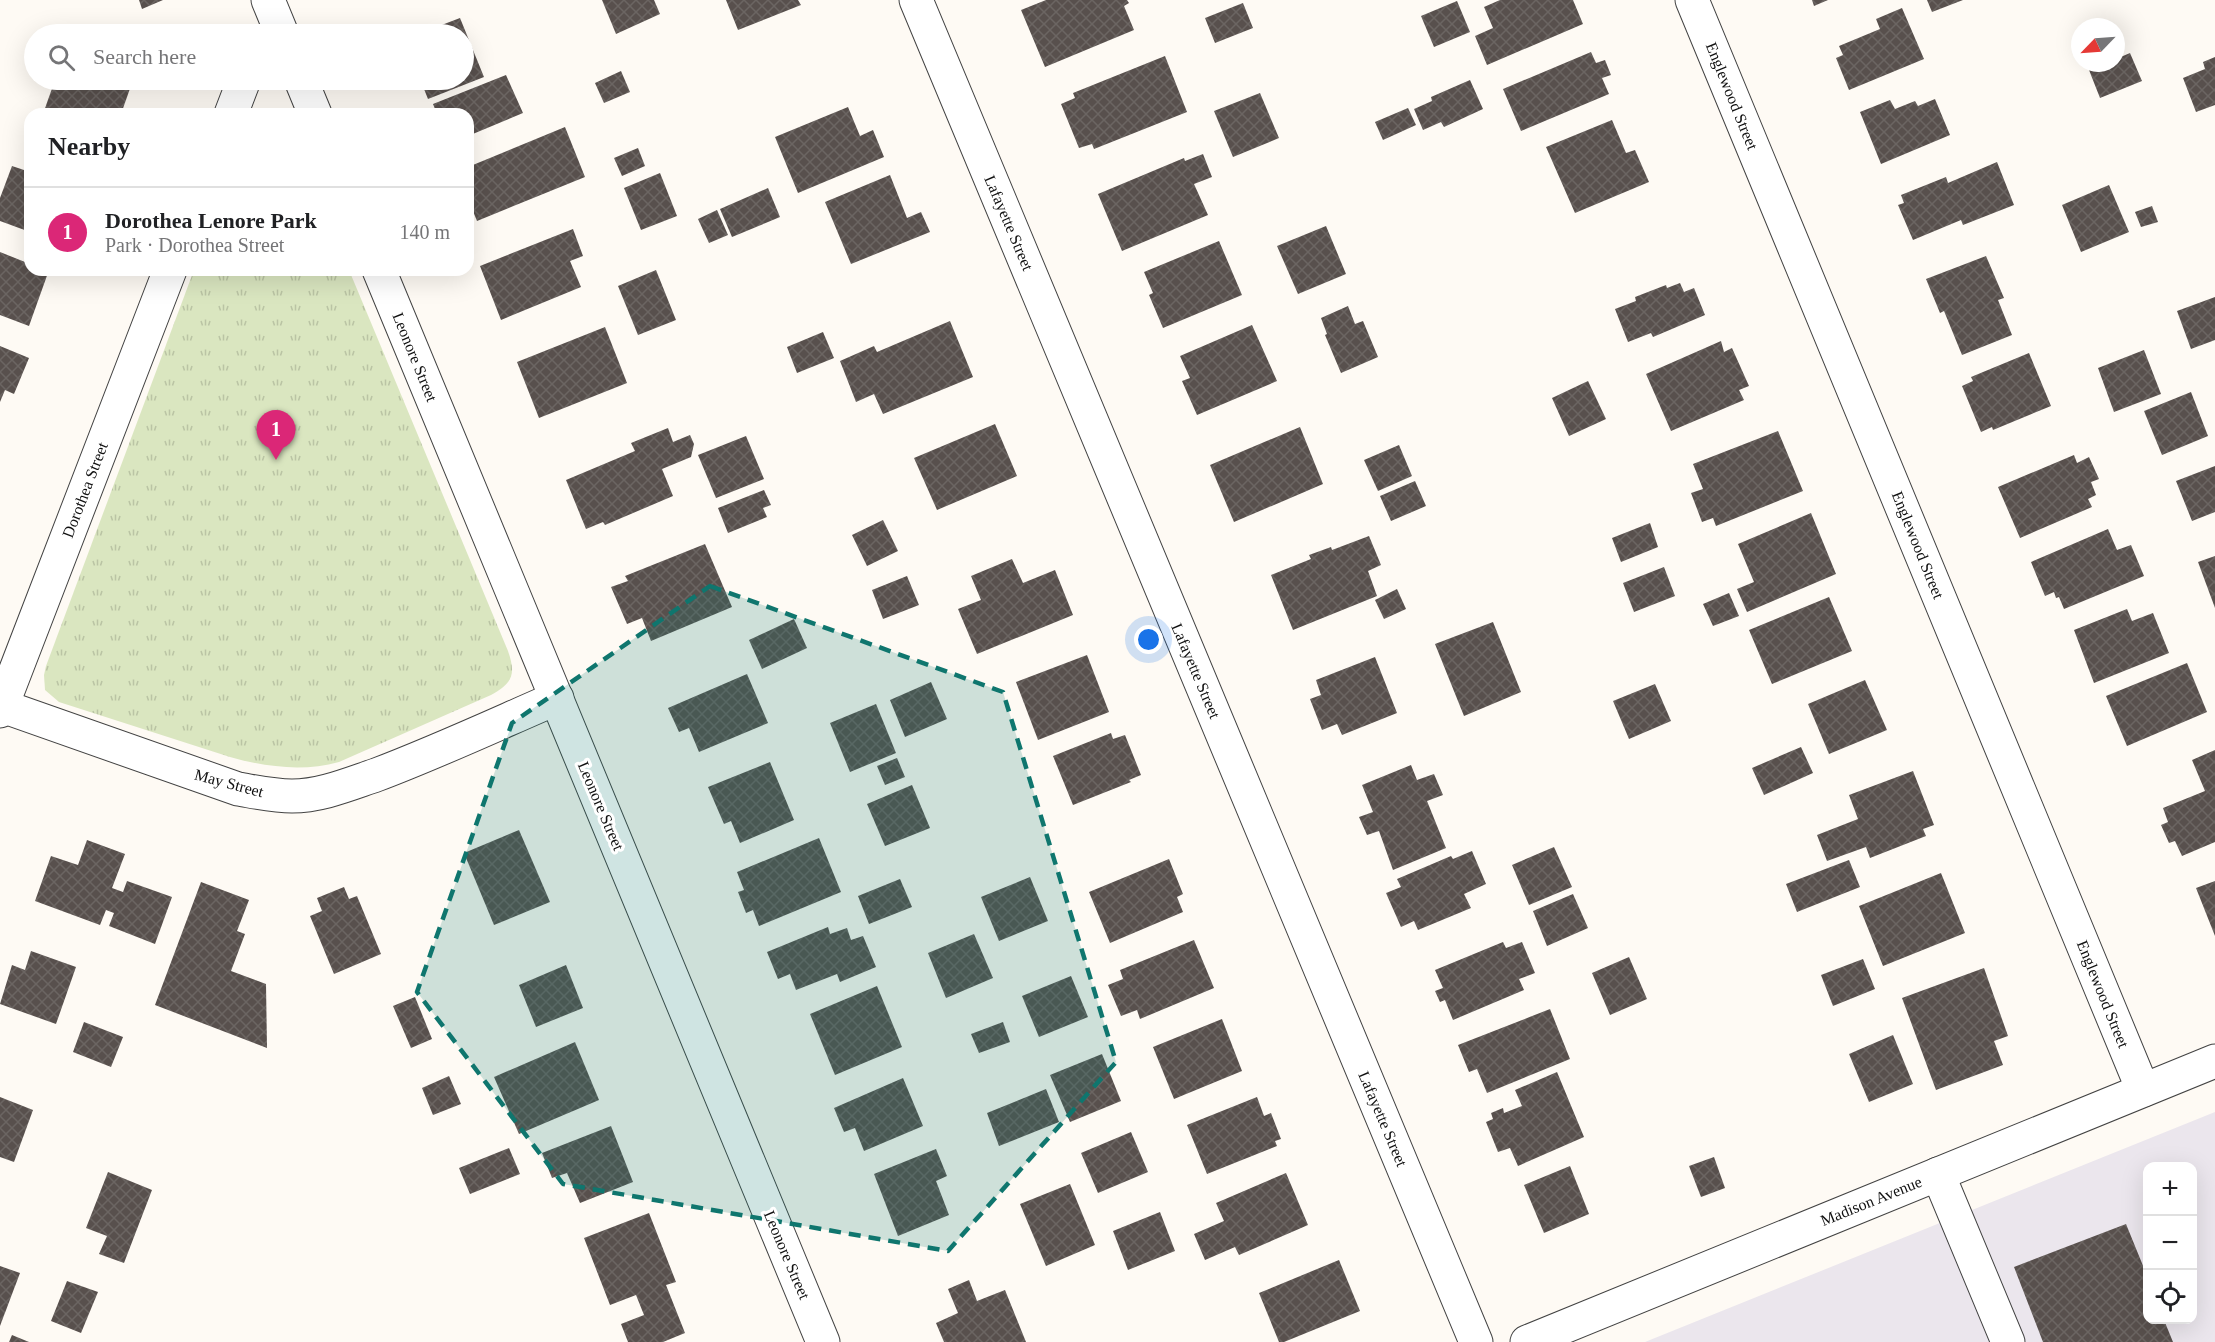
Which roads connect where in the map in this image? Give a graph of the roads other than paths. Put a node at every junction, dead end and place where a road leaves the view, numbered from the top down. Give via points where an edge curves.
1 (916, 0) edge
2 (1692, 0) edge
3 (240, 90) edge
4 (305, 90) edge
5 (233, 108) edge
6 (313, 108) edge
7 (168, 276) edge
8 (381, 276) edge
9 (556, 698) junction
10 (1, 708) edge
11 (2215, 1061) edge
12 (2143, 1090) junction
13 (1938, 1174) junction
14 (823, 1342) edge
15 (1476, 1342) edge
16 (1527, 1342) edge
17 (2008, 1342) edge

1 - 15 street, Lafayette Street
2 - 12 street, Englewood Street
3 - 5 street
4 - 6 street
7 - 10 street, Dorothea Street
8 - 9 street, Leonore Street
9 - 10 street, May Street via 401,766 316,794 293,796 238,789
9 - 14 street, Leonore Street
11 - 12 street, Madison Avenue
12 - 13 street, Madison Avenue
13 - 16 street, Madison Avenue
13 - 17 street

